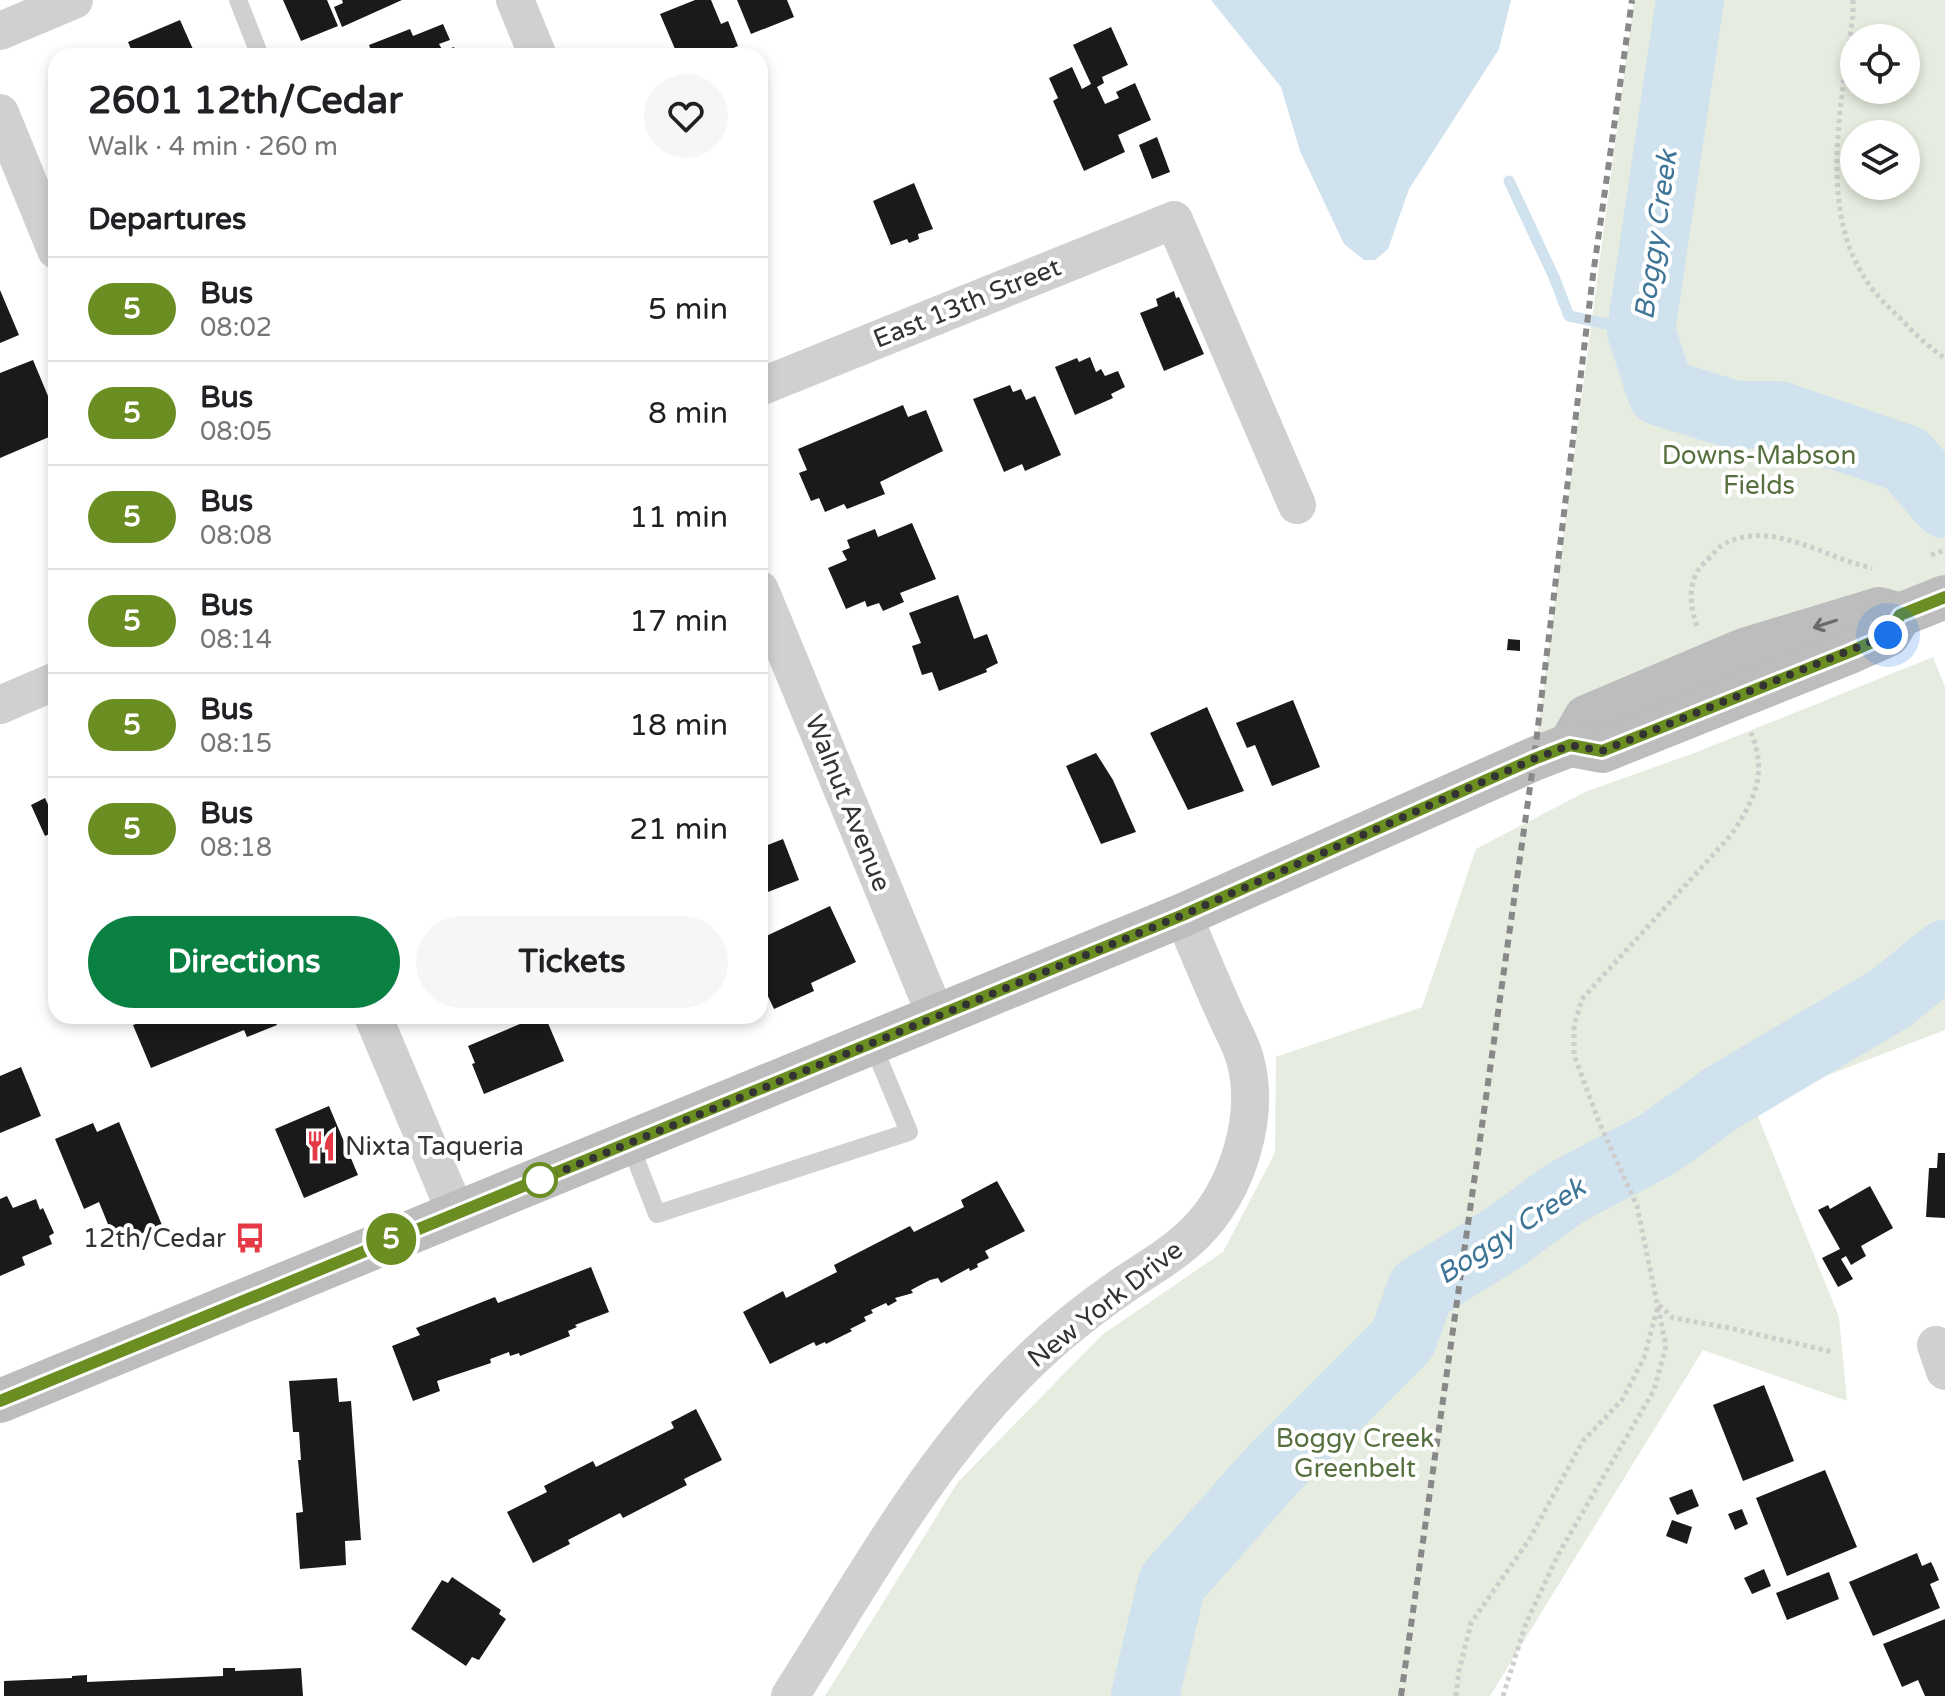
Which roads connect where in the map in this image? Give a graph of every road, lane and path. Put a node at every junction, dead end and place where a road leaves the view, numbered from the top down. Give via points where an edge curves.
1 (74, 0) edge
2 (238, 0) edge
3 (515, 0) edge
4 (1853, 0) edge
5 (0, 31) edge
6 (257, 48) edge
7 (535, 48) edge
8 (0, 113) edge
9 (48, 230) edge
10 (1945, 358) edge
11 (768, 384) edge
12 (1297, 505) dead end
13 (1877, 569) dead end
14 (1921, 607) edge
15 (768, 609) edge
16 (1700, 631) dead end
17 (48, 684) edge
18 (0, 705) edge
19 (1746, 719) dead end
20 (1183, 915) junction
21 (936, 1016) junction
22 (376, 1024) edge
23 (872, 1043) junction
24 (629, 1142) junction
25 (456, 1213) junction
26 (1659, 1305) junction
27 (1833, 1352) dead end
28 (0, 1401) edge
29 (790, 1696) edge
30 (1456, 1696) edge
31 (1503, 1696) edge

1 - 5 street
2 - 6 lane
3 - 7 street
4 - 10 path via 1838,128 1843,223 1858,267 1875,293
8 - 9 street
11 - 12 street, East 13th Street via 1174,220
13 - 16 path via 1758,534 1726,542 1696,571 1692,613
14 - 20 street via 1888,635 1602,751 1570,745
15 - 21 street, Walnut Avenue
17 - 18 street
19 - 26 path via 1757,746 1760,776 1747,811 1582,999 1574,1026 1574,1055 1637,1206
20 - 21 street
20 - 29 street, New York Drive via 1245,1059 1248,1124 1226,1189 1196,1233 1049,1344 957,1439
21 - 23 street
22 - 25 street
23 - 24 street
23 - 24 lane via 909,1132 657,1214
24 - 25 street
25 - 28 street
26 - 27 path via 1673,1318
26 - 30 path via 1644,1358 1622,1400 1583,1441 1529,1540 1471,1623
26 - 31 path via 1666,1346 1654,1390 1559,1553 1526,1623

